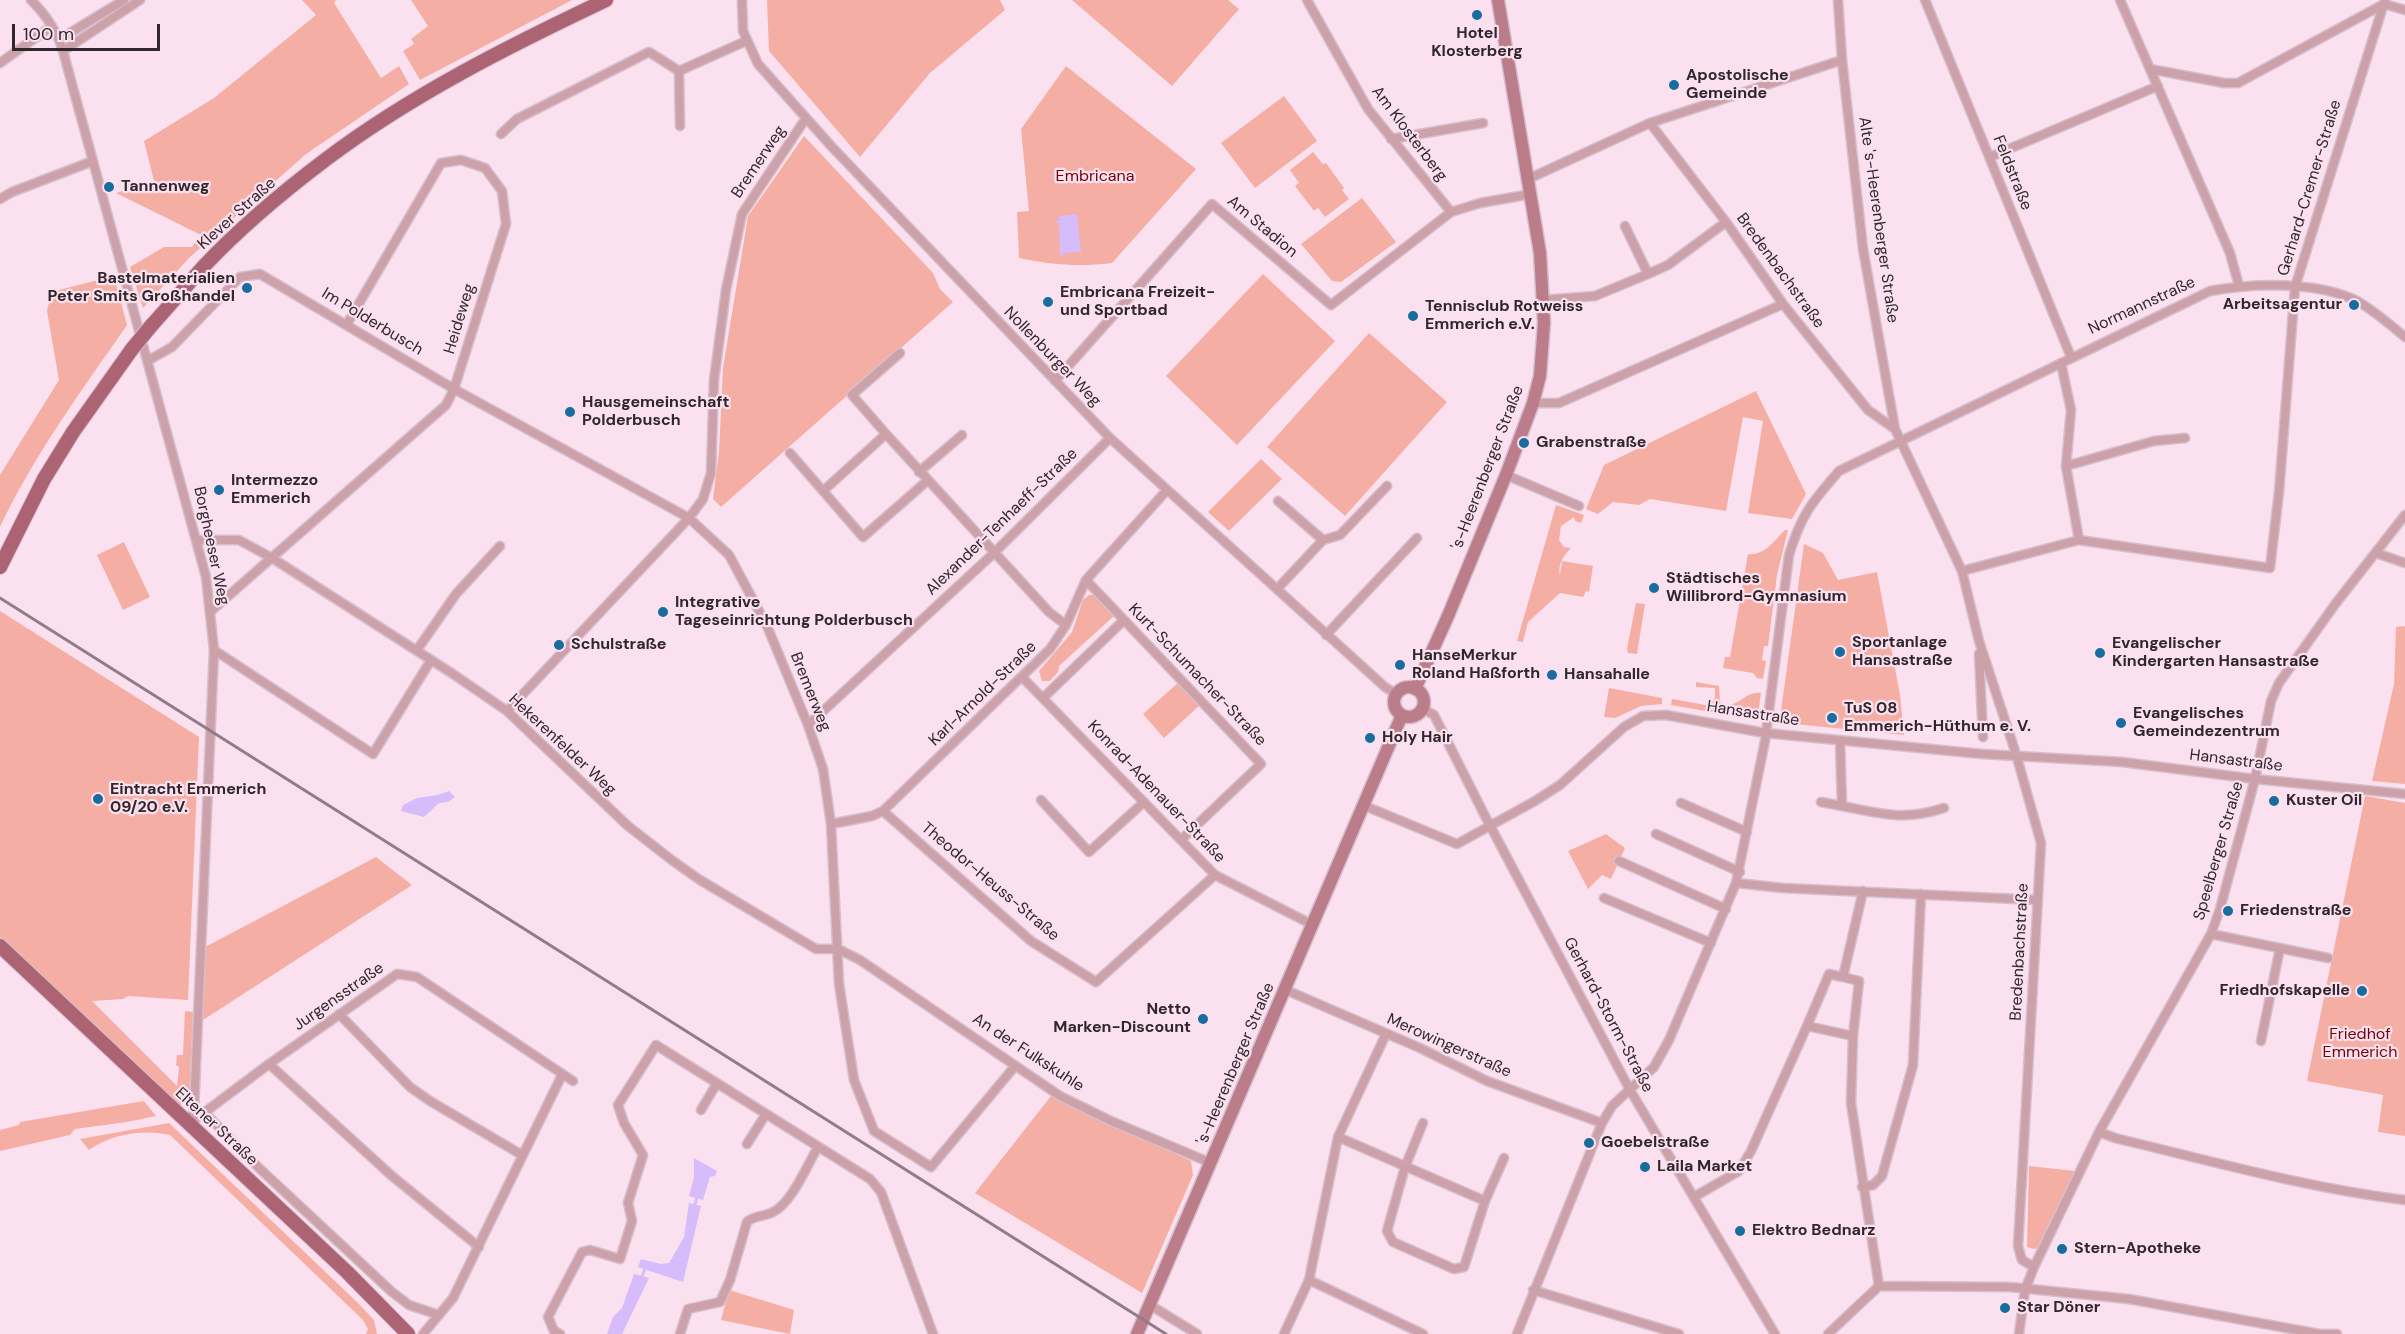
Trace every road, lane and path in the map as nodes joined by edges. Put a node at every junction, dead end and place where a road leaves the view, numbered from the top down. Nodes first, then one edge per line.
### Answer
1 (31, 0) edge
2 (124, 0) edge
3 (140, 0) edge
4 (606, 0) edge
5 (742, 0) edge
6 (1307, 0) edge
7 (1498, 0) edge
8 (1925, 0) edge
9 (2120, 0) edge
10 (1841, 1) edge
11 (2385, 2) edge
12 (2405, 10) edge
13 (52, 26) junction
14 (60, 39) junction
15 (746, 41) junction
16 (63, 51) junction
17 (1842, 60) junction
18 (0, 63) edge
19 (2150, 69) junction
20 (679, 70) junction
21 (2158, 86) junction
22 (806, 118) junction
23 (1483, 123) dead end
24 (1650, 123) junction
25 (680, 126) dead end
26 (501, 134) dead end
27 (1391, 139) junction
28 (1990, 157) junction
29 (93, 161) junction
30 (1528, 179) junction
31 (1530, 194) junction
32 (0, 200) edge
33 (1451, 212) junction
34 (1726, 222) junction
35 (1625, 226) dead end
36 (1648, 274) junction
37 (2239, 286) junction
38 (2295, 287) junction
39 (1544, 300) junction
40 (1784, 304) junction
41 (347, 324) junction
42 (2405, 337) edge
43 (900, 353) dead end
44 (2071, 357) junction
45 (149, 360) junction
46 (2061, 363) junction
47 (1055, 381) junction
48 (454, 389) junction
49 (1533, 402) junction
50 (1895, 429) junction
51 (886, 434) junction
52 (962, 435) dead end
53 (1110, 438) junction
54 (2186, 438) dead end
55 (1900, 443) junction
56 (790, 453) dead end
57 (2066, 466) junction
58 (919, 472) junction
59 (1506, 476) junction
60 (927, 481) junction
61 (1387, 486) dead end
62 (1167, 490) junction
63 (823, 491) junction
64 (1278, 501) dead end
65 (1579, 506) dead end
66 (2405, 515) edge
67 (689, 518) junction
68 (1417, 538) dead end
69 (198, 540) junction
70 (1323, 540) junction
71 (2079, 540) junction
72 (500, 546) dead end
73 (994, 553) junction
74 (2376, 554) junction
75 (272, 558) junction
76 (2405, 563) edge
77 (0, 567) edge
78 (1962, 571) junction
79 (1086, 580) junction
80 (1277, 589) junction
81 (211, 611) junction
82 (1124, 620) junction
83 (1066, 625) junction
84 (1326, 635) junction
85 (1978, 641) junction
86 (214, 650) junction
87 (417, 650) junction
88 (431, 660) junction
89 (1022, 677) junction
90 (1415, 689) junction
91 (1396, 694) junction
92 (1044, 698) junction
93 (1422, 708) junction
94 (507, 711) junction
95 (1402, 715) junction
96 (808, 725) junction
97 (1766, 734) junction
98 (1983, 737) dead end
99 (1840, 741) junction
100 (2016, 754) junction
101 (2255, 779) junction
102 (2405, 794) edge
103 (1041, 800) dead end
104 (1144, 802) junction
105 (1821, 802) dead end
106 (1681, 803) dead end
107 (1365, 806) junction
108 (1842, 806) junction
109 (1944, 808) dead end
110 (883, 811) junction
111 (831, 824) junction
112 (1490, 826) junction
113 (1747, 832) junction
114 (1656, 834) dead end
115 (1182, 839) junction
116 (1619, 861) dead end
117 (1740, 872) junction
118 (1215, 875) junction
119 (1736, 883) junction
120 (1863, 891) junction
121 (1921, 894) junction
122 (1604, 898) dead end
123 (2038, 900) junction
124 (1726, 909) junction
125 (1314, 925) junction
126 (2211, 934) junction
127 (1711, 943) junction
128 (0, 946) edge
129 (2280, 948) junction
130 (838, 949) junction
131 (2328, 958) dead end
132 (1843, 977) junction
133 (1286, 990) junction
134 (339, 1014) junction
135 (1807, 1026) junction
136 (1386, 1034) junction
137 (1853, 1036) junction
138 (2261, 1041) dead end
139 (269, 1064) junction
140 (1015, 1066) junction
141 (562, 1075) junction
142 (573, 1081) dead end
143 (717, 1083) junction
144 (1630, 1090) junction
145 (701, 1110) dead end
146 (204, 1112) junction
147 (766, 1114) junction
148 (1602, 1123) junction
149 (189, 1124) junction
150 (1423, 1124) dead end
151 (2099, 1132) junction
152 (1338, 1137) junction
153 (747, 1144) dead end
154 (818, 1147) junction
155 (522, 1155) junction
156 (1504, 1158) dead end
157 (1211, 1163) junction
158 (1405, 1167) junction
159 (1862, 1187) junction
160 (1694, 1197) junction
161 (2405, 1200) edge
162 (1485, 1201) junction
163 (479, 1247) junction
164 (2034, 1268) junction
165 (1309, 1280) junction
166 (1879, 1286) junction
167 (1533, 1290) junction
168 (2025, 1290) junction
169 (1150, 1305) junction
170 (439, 1315) junction
171 (408, 1334) edge
172 (423, 1334) edge
173 (560, 1334) edge
174 (680, 1334) edge
175 (933, 1334) edge
176 (1137, 1334) edge
177 (1197, 1334) edge
178 (1284, 1334) edge
179 (1423, 1334) edge
180 (1517, 1334) edge
181 (1679, 1334) edge
182 (1775, 1334) edge
183 (1828, 1334) edge
184 (2019, 1334) edge
185 (2320, 1334) edge
186 (2337, 1334) edge

1 - 13 street, Borgheeser Weg
2 - 14 street
3 - 16 street
4 - 77 main road, Klever Straße, bridge
5 - 15 street, Nollenburger Weg
6 - 27 street, Am Klosterberg
7 - 30 street, 's-Heerenberger Straße
8 - 28 street, Feldstraße
9 - 19 street
10 - 17 street, Alte 's-Heerenberger Straße
11 - 12 street
11 - 19 street
11 - 38 street, Gerhard-Cremer-Straße
13 - 14 street, Borgheeser Weg
13 - 18 street
14 - 16 street, Borgheeser Weg
15 - 20 street
15 - 22 street, Nollenburger Weg
16 - 29 street, Borgheeser Weg
17 - 24 street
17 - 50 street, Alte 's-Heerenberger Straße
19 - 21 street
20 - 25 street
20 - 26 street
21 - 28 street
21 - 37 street
22 - 47 street, Nollenburger Weg
22 - 67 street, Bremerweg
23 - 27 street
24 - 30 street
24 - 34 street, Bredenbachstraße
27 - 33 street, Am Klosterberg
28 - 44 street, Feldstraße
29 - 32 street
29 - 45 street, Borgheeser Weg
30 - 31 street, 's-Heerenberger Straße
31 - 33 street
31 - 39 street, 's-Heerenberger Straße
33 - 47 street, Am Stadion
34 - 36 street
34 - 40 street, Bredenbachstraße
35 - 36 street
36 - 39 street
37 - 38 street, Normannstraße
37 - 44 street, Normannstraße
38 - 42 street, Normannstraße
38 - 71 street, Gerhard-Cremer-Straße
39 - 49 street, 's-Heerenberger Straße
40 - 49 street
40 - 50 street, Bredenbachstraße
41 - 45 street, Im Polderbusch
41 - 48 street, Im Polderbusch
41 - 48 street, Heideweg
43 - 51 street
44 - 46 street, Normannstraße
45 - 69 street, Borgheeser Weg
46 - 55 street, Normannstraße
46 - 57 street
47 - 53 street, Nollenburger Weg
48 - 67 street, Im Polderbusch
48 - 75 street, Heideweg
49 - 59 street, 's-Heerenberger Straße
50 - 55 street, Alte 's-Heerenberger Straße
51 - 58 street
51 - 63 street
52 - 58 street
53 - 62 street, Nollenburger Weg
53 - 73 street, Alexander-Tenhaeff-Straße
54 - 57 street
55 - 78 street, Bredenbachstraße
55 - 97 street
56 - 63 street
57 - 71 street
58 - 60 street
59 - 65 street
59 - 90 street, 's-Heerenberger Straße
60 - 63 street
60 - 73 street
61 - 70 street
62 - 79 street, Karl-Arnold-Straße
62 - 80 street, Nollenburger Weg
64 - 70 street
66 - 74 street, Speelberger Straße
67 - 94 street
67 - 96 street, Bremerweg
68 - 84 street
69 - 75 street, Hekerenfelder Weg
69 - 81 street, Borgheeser Weg
70 - 80 street
71 - 78 street
72 - 87 street
73 - 83 street
73 - 96 street, Alexander-Tenhaeff-Straße
74 - 76 street
74 - 101 street, Speelberger Straße
75 - 81 street, Heideweg
75 - 87 street, Hekerenfelder Weg
78 - 85 street, Bredenbachstraße
79 - 82 street, Kurt-Schumacher-Straße
79 - 83 street, Karl-Arnold-Straße
80 - 84 street, Nollenburger Weg
81 - 86 street, Borgheeser Weg
82 - 92 street
82 - 115 street, Kurt-Schumacher-Straße
83 - 89 street, Karl-Arnold-Straße
84 - 91 street, Nollenburger Weg
85 - 98 street, Bredenbachstraße
85 - 100 street, Bredenbachstraße
86 - 88 street
86 - 149 street, Borgheeser Weg
87 - 88 street, Hekerenfelder Weg
88 - 94 street, Hekerenfelder Weg
89 - 92 street, Konrad-Adenauer-Straße
89 - 110 street, Karl-Arnold-Straße
90 - 91 street
90 - 93 street
91 - 95 street
92 - 104 street, Konrad-Adenauer-Straße
93 - 95 street
93 - 112 street, Gerhard-Storm-Straße
94 - 130 street, Hekerenfelder Weg
95 - 107 street, 's-Heerenberger Straße
96 - 111 street, Bremerweg
97 - 99 street, Hansastraße
97 - 112 street, Hansastraße
97 - 113 street
99 - 100 street, Hansastraße
99 - 108 street
100 - 101 street, Hansastraße
100 - 123 street, Bredenbachstraße
101 - 102 street, Hansastraße
101 - 126 street, Speelberger Straße
103 - 104 street
104 - 115 street, Konrad-Adenauer-Straße
105 - 108 street
106 - 113 street
107 - 112 street
107 - 125 street, 's-Heerenberger Straße
108 - 109 street
110 - 111 street, Karl-Arnold-Straße
110 - 118 street, Theodor-Heuss-Straße
111 - 130 street, Bremerweg
112 - 144 street, Gerhard-Storm-Straße
113 - 117 street
114 - 117 street
115 - 118 street, Konrad-Adenauer-Straße
116 - 124 street
117 - 119 street
118 - 125 street, Konrad-Adenauer-Straße
119 - 120 street
119 - 124 street
120 - 121 street
120 - 132 street
121 - 123 street
121 - 159 street
122 - 127 street
123 - 164 street, Bredenbachstraße
124 - 127 street
125 - 133 street, 's-Heerenberger Straße
126 - 129 street
126 - 151 street, Speelberger Straße
127 - 144 street
128 - 149 main road, Eltener Straße
129 - 131 street
129 - 138 street
130 - 140 street, An der Fulkskuhle
130 - 140 street, Bremerweg
132 - 135 street
132 - 137 street
133 - 136 street, Merowingerstraße
133 - 157 street, 's-Heerenberger Straße
134 - 139 street, Jurgensstraße
134 - 141 street, Jurgensstraße
134 - 155 street
135 - 137 street
135 - 160 street
136 - 148 street, Merowingerstraße
136 - 152 street
137 - 159 street
139 - 146 street, Jurgensstraße
139 - 163 street
140 - 157 street, An der Fulkskuhle
141 - 142 street, Jurgensstraße
141 - 155 street
143 - 145 street
143 - 147 street
143 - 173 street
144 - 148 street
144 - 160 street, Gerhard-Storm-Straße
146 - 149 street, Jurgensstraße
146 - 170 street, Eltener Straße
147 - 153 street
147 - 154 street
148 - 167 street
149 - 171 main road, Eltener Straße
150 - 158 street
151 - 161 street
151 - 164 street, Speelberger Straße
152 - 158 street
152 - 165 street
154 - 174 street
154 - 175 street
155 - 163 street
156 - 162 street
157 - 169 street, 's-Heerenberger Straße
158 - 162 street
158 - 162 street
159 - 166 street
160 - 182 street, Gerhard-Storm-Straße
163 - 170 street
164 - 168 street, Speelberger Straße
165 - 178 street
165 - 179 street
166 - 168 street
166 - 183 street
167 - 180 street
167 - 181 street
168 - 184 street, Speelberger Straße
168 - 185 street
169 - 176 street, 's-Heerenberger Straße
169 - 177 street
170 - 172 street
185 - 186 street

